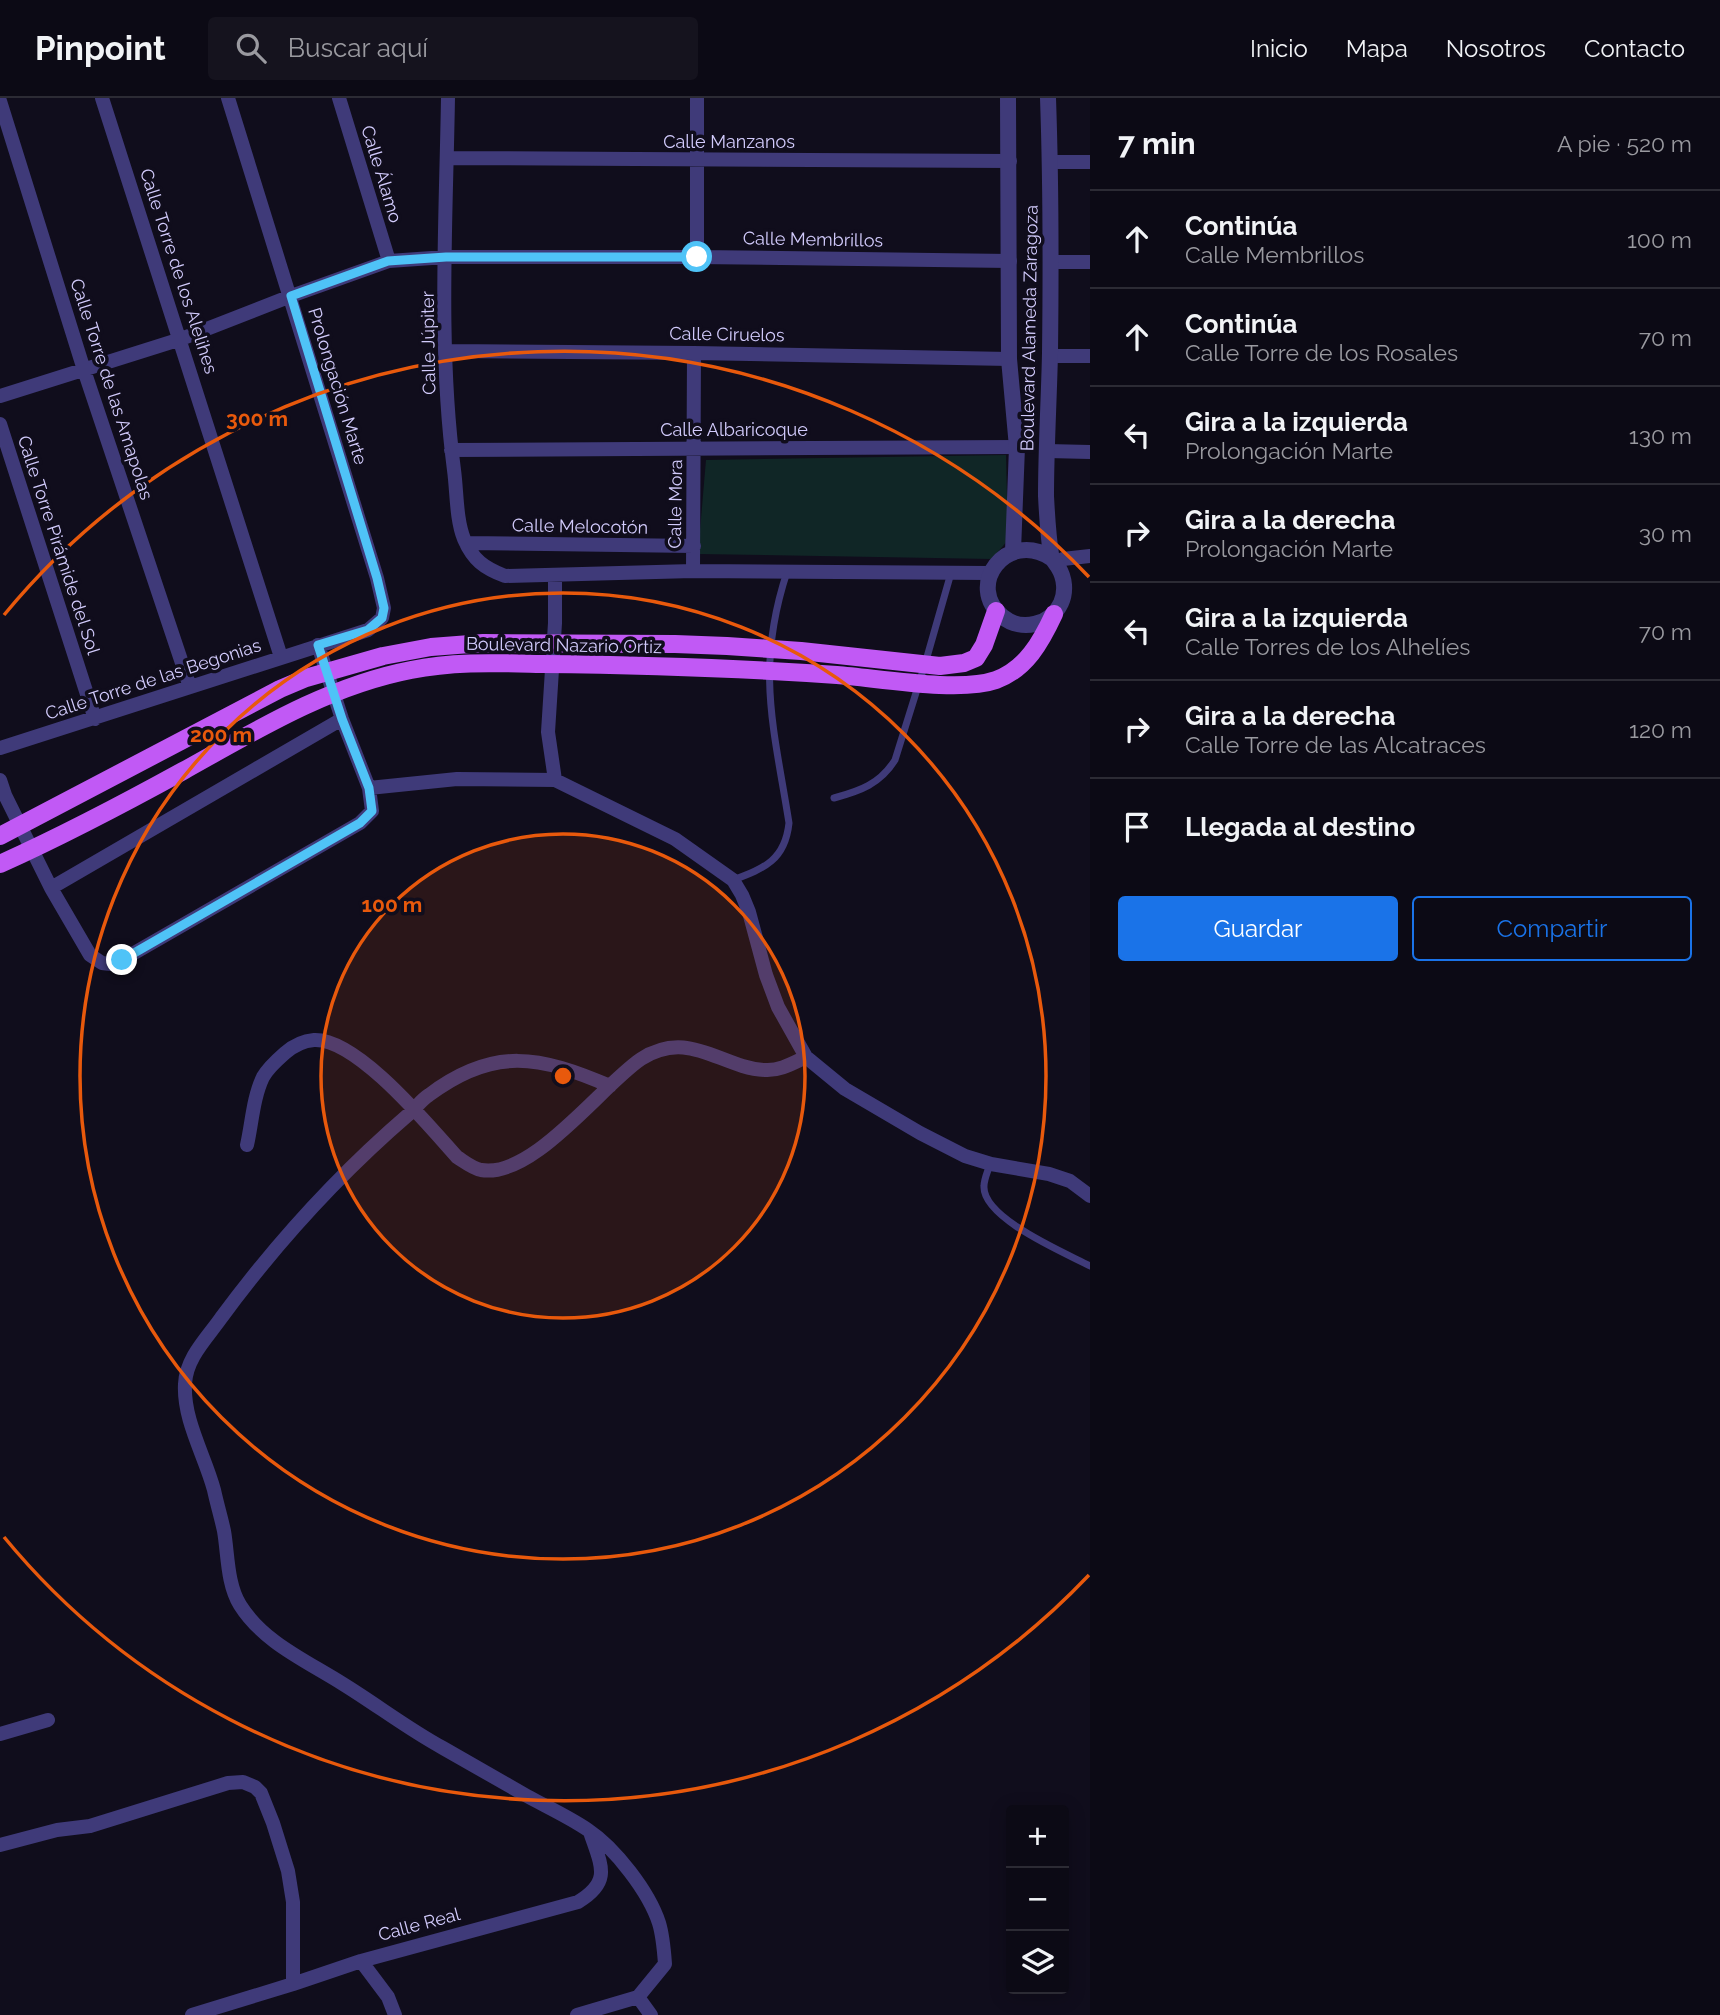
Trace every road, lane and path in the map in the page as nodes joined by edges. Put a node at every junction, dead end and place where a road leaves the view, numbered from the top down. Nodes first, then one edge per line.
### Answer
1 (102, 98) edge
2 (228, 98) edge
3 (340, 98) edge
4 (448, 98) edge
5 (697, 98) edge
6 (1008, 98) edge
7 (1048, 98) edge
8 (0, 101) edge
9 (447, 158) junction
10 (698, 160) junction
11 (1010, 161) junction
12 (1050, 162) junction
13 (1090, 162) edge
14 (446, 257) junction
15 (697, 257) junction
16 (388, 261) junction
17 (1010, 261) junction
18 (1051, 262) junction
19 (1090, 262) edge
20 (291, 296) junction
21 (181, 339) junction
22 (445, 351) junction
23 (694, 353) junction
24 (1049, 356) junction
25 (1090, 356) edge
26 (1009, 359) junction
27 (85, 370) junction
28 (0, 396) edge
29 (0, 424) edge
30 (1017, 447) junction
31 (694, 449) junction
32 (451, 450) junction
33 (1046, 451) junction
34 (1090, 452) edge
35 (466, 543) junction
36 (694, 546) junction
37 (1013, 551) junction
38 (1090, 556) edge
39 (1054, 562) junction
40 (693, 571) junction
41 (787, 572) junction
42 (951, 573) junction
43 (990, 573) junction
44 (555, 576) junction
45 (996, 611) junction
46 (1054, 614) junction
47 (554, 642) junction
48 (318, 645) junction
49 (769, 649) junction
50 (281, 657) junction
51 (552, 664) junction
52 (925, 664) junction
53 (327, 672) junction
54 (768, 672) junction
55 (920, 682) junction
56 (190, 687) junction
57 (334, 693) junction
58 (95, 719) junction
59 (342, 719) junction
60 (0, 748) edge
61 (0, 780) edge
62 (555, 780) junction
63 (369, 788) junction
64 (834, 798) dead end
65 (20, 827) junction
66 (0, 836) edge
67 (32, 849) junction
68 (0, 864) edge
69 (733, 880) junction
70 (51, 888) junction
71 (806, 1057) junction
72 (610, 1086) junction
73 (414, 1110) junction
74 (247, 1145) dead end
75 (991, 1164) junction
76 (1090, 1196) edge
77 (1090, 1266) edge
78 (48, 1720) dead end
79 (0, 1734) edge
80 (590, 1831) junction
81 (0, 1845) edge
82 (361, 1961) junction
83 (293, 1984) junction
84 (638, 1997) junction
85 (192, 2015) edge
86 (395, 2015) edge
87 (577, 2015) edge
88 (652, 2015) edge

1 - 21 street, Calle Torre de los Alelihes
2 - 20 street, Prolongación Marte
3 - 16 street, Calle Álamo
4 - 9 street, Calle Júpiter
5 - 10 street
6 - 11 street, Boulevard Alameda Zaragoza
7 - 12 street, Boulevard Alameda Zaragoza
8 - 27 street, Calle Torre de las Amapolas
9 - 10 street, Calle Manzanos
9 - 14 street, Calle Júpiter
10 - 11 street, Calle Manzanos
10 - 15 street
11 - 17 street, Boulevard Alameda Zaragoza
12 - 13 street
12 - 18 street, Boulevard Alameda Zaragoza
14 - 15 street, Calle Membrillos
14 - 16 street, Calle Membrillos
14 - 22 street, Calle Júpiter
15 - 17 street, Calle Membrillos
16 - 20 street, Calle Membrillos
17 - 26 street, Boulevard Alameda Zaragoza
18 - 19 street
18 - 24 street, Boulevard Alameda Zaragoza
20 - 21 street, Calle Membrillos
20 - 48 street, Prolongación Marte
21 - 27 street, Calle Membrillos
21 - 50 street, Calle Torre de los Alelihes
22 - 23 street, Calle Ciruelos
22 - 32 street, Calle Júpiter
23 - 26 street, Calle Ciruelos
23 - 31 street, Calle Mora
24 - 25 street
24 - 33 street, Boulevard Alameda Zaragoza
26 - 30 street, Boulevard Alameda Zaragoza
27 - 28 street, Calle Membrillos
27 - 56 street, Calle Torre de las Amapolas
29 - 58 street, Calle Torre Pirámide del Sol
30 - 31 street, Calle Albaricoque
30 - 37 street, Boulevard Alameda Zaragoza
31 - 32 street, Calle Albaricoque
31 - 36 street, Calle Mora
32 - 35 street, Calle Júpiter
33 - 34 street
33 - 39 street, Boulevard Alameda Zaragoza
35 - 36 street, Calle Melocotón
35 - 44 street
36 - 40 street, Calle Mora
37 - 39 street
37 - 43 street
38 - 39 street
39 - 46 street, Boulevard Alameda Zaragoza
40 - 41 street
40 - 44 street
41 - 42 street
41 - 49 lane
42 - 43 street
42 - 52 lane
43 - 45 street
44 - 47 street
45 - 46 street
45 - 52 main road, Boulevard Nazario Ortiz
46 - 55 main road, Boulevard Nazario Ortiz
47 - 49 main road, Boulevard Nazario Ortiz
47 - 51 street
47 - 53 main road, Boulevard Nazario Ortiz
48 - 50 street, Calle Torre de las Begonias
48 - 53 street
49 - 52 main road, Boulevard Nazario Ortiz
49 - 54 lane
50 - 56 street, Calle Torre de las Begonias
51 - 54 main road, Boulevard Nazario Ortiz
51 - 57 main road, Boulevard Nazario Ortiz
51 - 62 street
52 - 55 lane
53 - 57 street
53 - 65 main road, Boulevard Nazario Ortiz
54 - 55 main road, Boulevard Nazario Ortiz
54 - 69 lane
55 - 64 lane
56 - 58 street, Calle Torre de las Begonias
57 - 59 street
57 - 67 main road, Boulevard Nazario Ortiz
58 - 60 street, Calle Torre de las Begonias
59 - 63 street
59 - 70 street
61 - 65 street
62 - 63 street
62 - 69 street
63 - 70 street
65 - 66 main road, Boulevard Nazario Ortiz
65 - 67 street
67 - 68 main road, Boulevard Nazario Ortiz
67 - 70 street
69 - 71 street
71 - 72 street
71 - 75 street
72 - 73 street
72 - 73 street
73 - 74 street
73 - 80 street
75 - 76 street
75 - 77 lane
78 - 79 street
80 - 82 street, Calle Real
80 - 84 street
81 - 83 street
82 - 83 street, Calle Real
82 - 86 street
83 - 85 street, Calle Real
84 - 87 street
84 - 88 street

